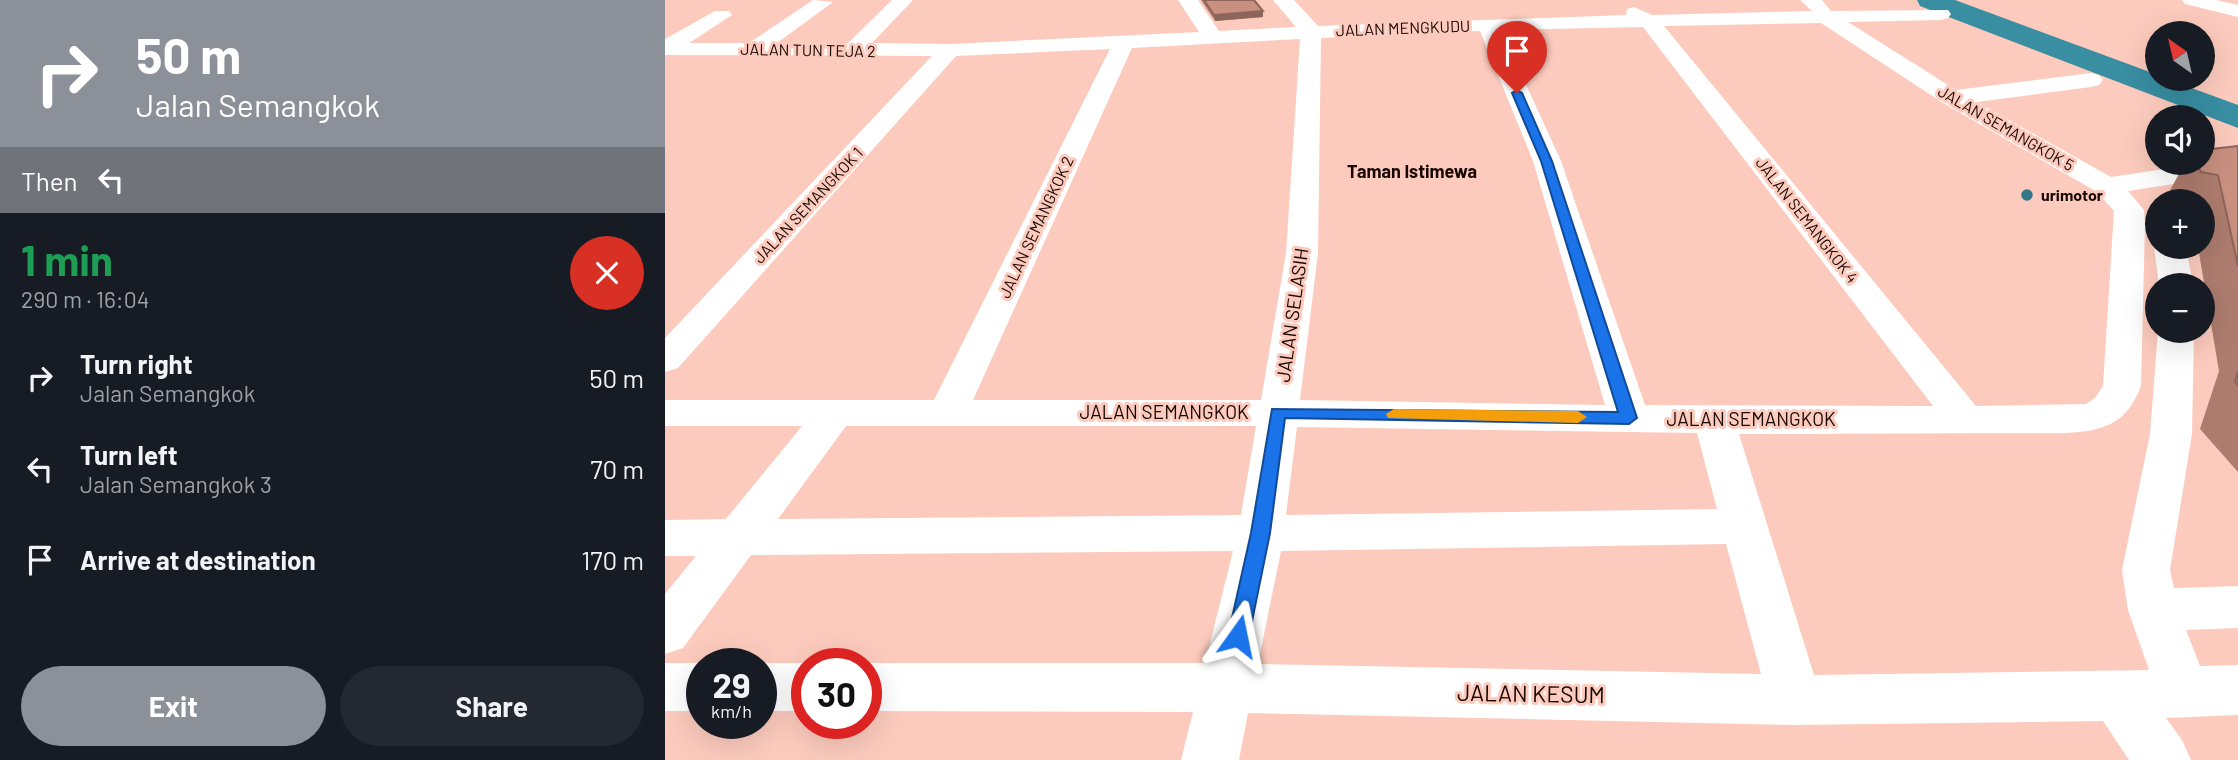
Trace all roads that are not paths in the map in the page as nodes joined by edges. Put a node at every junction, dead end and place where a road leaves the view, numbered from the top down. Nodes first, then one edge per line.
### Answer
1 (903, 0) edge
2 (1188, 0) edge
3 (1624, 0) edge
4 (2192, 0) edge
5 (823, 2) edge
6 (1455, 4) dead end
7 (1817, 8) edge
8 (1271, 9) edge
9 (2238, 12) edge
10 (1941, 14) dead end
11 (722, 15) dead end
12 (1649, 21) junction
13 (1476, 25) junction
14 (1311, 31) junction
15 (1208, 32) junction
16 (1123, 43) junction
17 (665, 49) edge
18 (754, 49) junction
19 (854, 49) junction
20 (950, 50) junction
21 (2091, 80) dead end
22 (1952, 98) junction
23 (2238, 166) edge
24 (2238, 181) edge
25 (2108, 186) junction
26 (2174, 189) edge
27 (2175, 343) edge
28 (665, 360) edge
29 (948, 411) junction
30 (665, 412) edge
31 (835, 413) junction
32 (1277, 413) junction
33 (1629, 418) junction
34 (1714, 420) junction
35 (1965, 420) junction
36 (2040, 420) joint
37 (1747, 526) junction
38 (1261, 533) junction
39 (737, 537) junction
40 (665, 538) edge
41 (2238, 607) edge
42 (2153, 610) junction
43 (665, 632) edge
44 (665, 687) edge
45 (686, 687) edge
46 (882, 687) edge
47 (1227, 688) junction
48 (2238, 690) edge
49 (2183, 691) junction
50 (2117, 695) junction
51 (1795, 700) junction
52 (1210, 760) edge
53 (2162, 760) edge

1 - 19 street
2 - 15 street
3 - 12 street, JALAN SEMANGKOK 4
4 - 9 street
5 - 18 street
6 - 13 street
7 - 10 street, JALAN MENGKUDU
7 - 12 street, JALAN MENGKUDU
7 - 22 street, JALAN SEMANGKOK 5
8 - 14 street
8 - 15 street
11 - 17 street
12 - 13 street, JALAN MENGKUDU
12 - 35 street, JALAN SEMANGKOK 4
13 - 14 street, JALAN MENGKUDU
13 - 33 street
14 - 15 street, JALAN MENGKUDU
14 - 32 street, JALAN SELASIH
15 - 16 street, JALAN MENGKUDU
16 - 20 street, JALAN MENGKUDU
16 - 29 street, JALAN SEMANGKOK 2
17 - 18 street, JALAN TUN TEJA 2
18 - 19 street, JALAN TUN TEJA 2
19 - 20 street, JALAN TUN TEJA 2
20 - 28 street, JALAN SEMANGKOK 1
21 - 22 street
22 - 25 street, JALAN SEMANGKOK 5
23 - 25 street
24 - 26 street
25 - 36 street, JALAN SEMANGKOK 5
27 - 42 street
29 - 31 street, JALAN SEMANGKOK
29 - 32 street, JALAN SEMANGKOK
30 - 31 street, JALAN SEMANGKOK
31 - 39 street
32 - 33 street, JALAN SEMANGKOK
32 - 38 street, JALAN SELASIH
33 - 34 street, JALAN SEMANGKOK
34 - 35 street, JALAN SEMANGKOK
34 - 37 street
35 - 36 street, JALAN SEMANGKOK
37 - 38 street
37 - 51 street
38 - 39 street
38 - 47 street, JALAN SELASIH
39 - 40 street
39 - 43 street
41 - 42 street
42 - 49 street
44 - 45 street
46 - 47 street, JALAN KESUM
47 - 51 street, JALAN KESUM
47 - 52 street, JALAN SELASIH
48 - 49 street, JALAN KESUM
49 - 50 street, JALAN KESUM
50 - 51 street, JALAN KESUM
50 - 53 street

